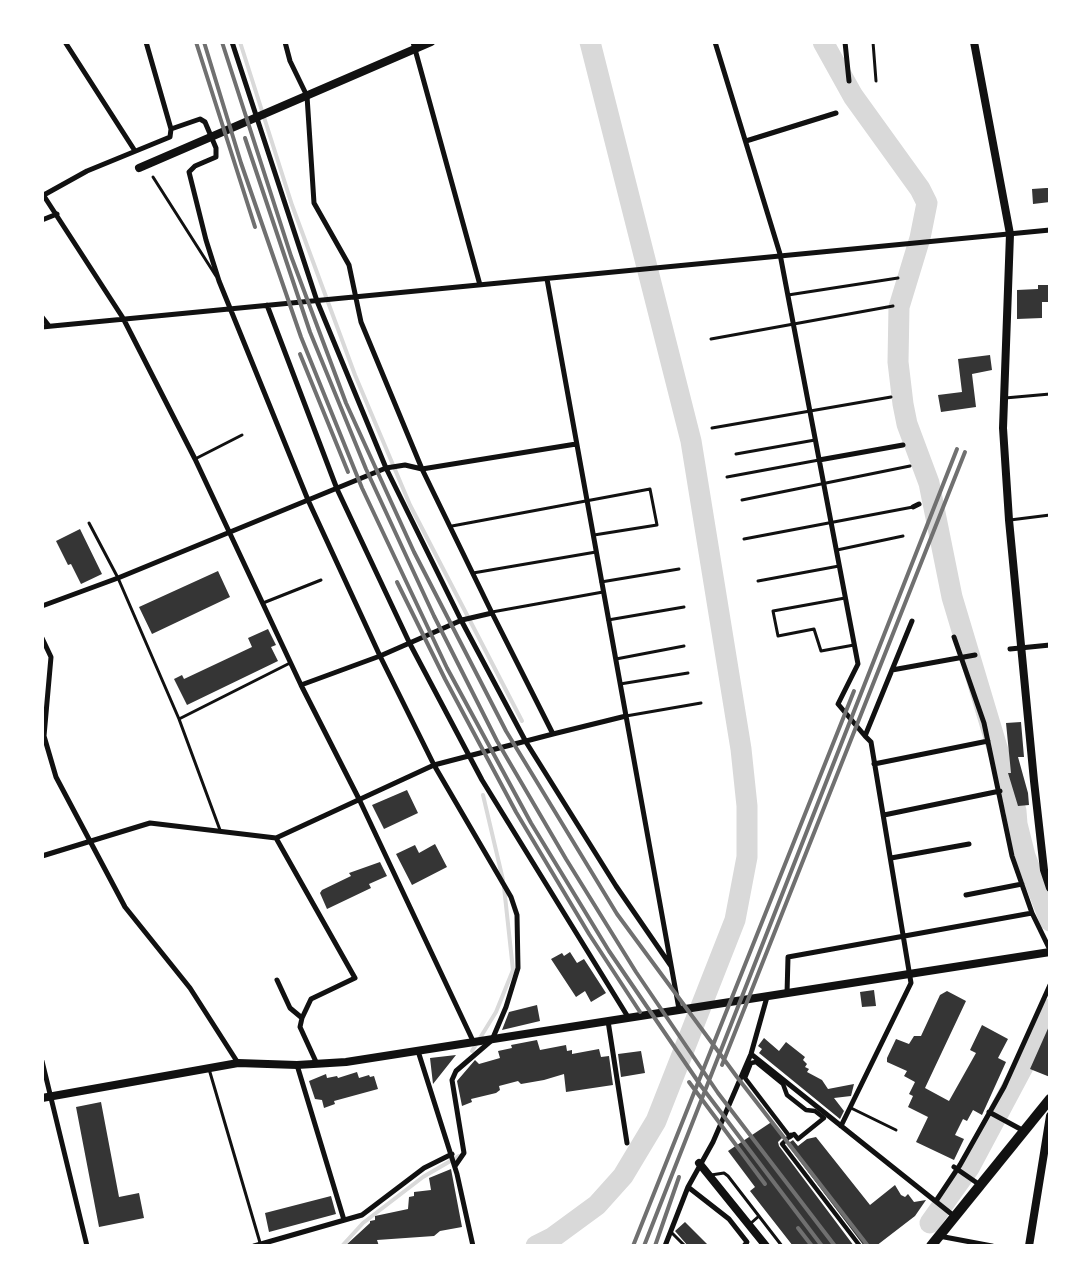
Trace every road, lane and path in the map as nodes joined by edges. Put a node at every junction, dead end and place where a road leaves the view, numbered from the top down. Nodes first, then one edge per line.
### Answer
1 (65, 42) edge
2 (146, 42) edge
3 (232, 42) edge
4 (285, 42) edge
5 (431, 42) edge
6 (715, 42) edge
7 (845, 42) edge
8 (873, 42) edge
9 (974, 42) edge
10 (414, 46) edge
11 (849, 81) dead end
12 (876, 81) dead end
13 (308, 96) junction
14 (836, 113) dead end
15 (261, 116) junction
16 (171, 129) junction
17 (211, 138) junction
18 (746, 141) junction
19 (135, 151) junction
20 (140, 168) dead end
21 (153, 177) dead end
22 (43, 195) edge
23 (57, 214) junction
24 (42, 220) edge
25 (1050, 230) edge
26 (1010, 234) junction
27 (780, 254) junction
28 (898, 278) dead end
29 (547, 279) junction
30 (219, 281) junction
31 (480, 285) junction
32 (787, 295) junction
33 (356, 296) junction
34 (319, 300) junction
35 (268, 306) junction
36 (892, 306) dead end
37 (231, 309) junction
38 (42, 316) edge
39 (123, 318) junction
40 (793, 325) junction
41 (49, 326) junction
42 (42, 327) edge
43 (711, 338) dead end
44 (1050, 394) edge
45 (891, 397) dead end
46 (1004, 398) junction
47 (809, 411) junction
48 (712, 428) dead end
49 (242, 435) dead end
50 (815, 440) junction
51 (576, 444) junction
52 (902, 445) dead end
53 (736, 454) dead end
54 (195, 459) junction
55 (819, 460) junction
56 (910, 466) dead end
57 (388, 468) junction
58 (422, 469) junction
59 (727, 477) dead end
60 (824, 484) junction
61 (337, 488) junction
62 (308, 500) junction
63 (587, 500) junction
64 (742, 500) dead end
65 (916, 506) dead end
66 (1050, 515) edge
67 (1009, 520) junction
68 (89, 522) dead end
69 (831, 522) junction
70 (452, 526) junction
71 (230, 530) junction
72 (593, 536) junction
73 (903, 536) dead end
74 (744, 539) dead end
75 (836, 550) junction
76 (596, 552) junction
77 (839, 566) junction
78 (679, 569) dead end
79 (473, 573) junction
80 (118, 578) junction
81 (321, 580) dead end
82 (758, 581) dead end
83 (601, 582) junction
84 (603, 592) junction
85 (845, 598) junction
86 (263, 603) junction
87 (42, 606) edge
88 (684, 607) dead end
89 (492, 613) junction
90 (462, 620) junction
91 (608, 620) junction
92 (912, 621) dead end
93 (954, 637) dead end
94 (42, 638) edge
95 (410, 644) junction
96 (854, 645) junction
97 (1050, 645) edge
98 (684, 646) dead end
99 (1022, 647) junction
100 (1010, 649) dead end
101 (380, 656) junction
102 (975, 656) dead end
103 (963, 658) junction
104 (615, 659) junction
105 (290, 662) junction
106 (892, 670) junction
107 (688, 673) dead end
108 (620, 684) junction
109 (301, 686) junction
110 (701, 703) dead end
111 (626, 716) junction
112 (179, 719) junction
113 (553, 734) junction
114 (865, 736) junction
115 (988, 741) junction
116 (526, 742) junction
117 (469, 755) junction
118 (874, 764) junction
119 (434, 765) junction
120 (1000, 791) junction
121 (359, 799) junction
122 (884, 815) junction
123 (220, 830) junction
124 (276, 838) junction
125 (88, 840) junction
126 (969, 844) dead end
127 (42, 856) edge
128 (891, 858) junction
129 (1022, 884) junction
130 (1050, 888) edge
131 (966, 895) dead end
132 (1032, 913) junction
133 (904, 936) junction
134 (1050, 951) edge
135 (671, 966) junction
136 (911, 973) junction
137 (278, 980) dead end
138 (1050, 985) edge
139 (787, 994) junction
140 (767, 997) junction
141 (679, 1010) junction
142 (628, 1017) junction
143 (302, 1018) junction
144 (608, 1021) junction
145 (492, 1040) junction
146 (477, 1042) junction
147 (418, 1051) junction
148 (751, 1054) junction
149 (42, 1061) edge
150 (238, 1063) junction
151 (318, 1064) junction
152 (296, 1065) junction
153 (208, 1066) junction
154 (746, 1078) joint
155 (51, 1096) junction
156 (42, 1098) edge
157 (1050, 1099) edge
158 (851, 1108) junction
159 (991, 1112) junction
160 (1050, 1116) edge
161 (841, 1126) junction
162 (896, 1130) dead end
163 (1024, 1131) junction
164 (792, 1134) dead end
165 (628, 1143) dead end
166 (452, 1154) junction
167 (699, 1163) junction
168 (455, 1165) junction
169 (958, 1170) junction
170 (709, 1176) junction
171 (980, 1185) junction
172 (688, 1187) junction
173 (937, 1202) junction
174 (759, 1216) junction
175 (954, 1216) junction
176 (344, 1220) junction
177 (749, 1224) junction
178 (671, 1232) junction
179 (939, 1236) junction
180 (260, 1245) edge
181 (87, 1246) edge
182 (254, 1246) edge
183 (473, 1246) edge
184 (666, 1246) edge
185 (685, 1246) edge
186 (744, 1246) edge
187 (766, 1246) edge
188 (782, 1246) edge
189 (860, 1246) edge
190 (931, 1246) edge
191 (992, 1246) edge
192 (1030, 1246) edge

1 - 19 street
2 - 16 street
3 - 15 street
4 - 13 street
5 - 10 street
6 - 18 street
7 - 11 street
8 - 12 lane
9 - 26 street
10 - 13 street
10 - 31 street
13 - 15 street
13 - 33 street
14 - 18 street
15 - 17 street
15 - 34 street
16 - 17 street
16 - 19 street
17 - 20 street
17 - 30 street
18 - 27 street
19 - 22 street
21 - 30 lane
22 - 23 street
23 - 24 street
23 - 39 street
25 - 26 street
26 - 27 street
26 - 46 street
27 - 29 street
27 - 32 street
28 - 32 lane
29 - 31 street
29 - 51 street
30 - 37 street
31 - 33 street
32 - 40 street
33 - 34 street
33 - 58 street
34 - 35 street
34 - 57 street
35 - 37 street
35 - 61 street
36 - 40 lane
37 - 39 street
37 - 62 street
38 - 41 street
39 - 41 street
39 - 54 street
40 - 43 lane
40 - 47 street
41 - 42 street
44 - 46 lane
45 - 47 lane
46 - 67 street
47 - 48 lane
47 - 50 street
49 - 54 lane
50 - 53 lane
50 - 55 street
51 - 58 street
51 - 63 street
52 - 55 street
54 - 71 street
55 - 59 lane
55 - 60 street
56 - 60 lane
57 - 58 street
57 - 61 street
57 - 90 street
58 - 70 street
60 - 64 lane
60 - 69 street
61 - 62 street
61 - 95 street
62 - 71 street
62 - 101 street
63 - 70 lane
63 - 72 street
63 - 72 lane
65 - 69 lane
66 - 67 lane
67 - 99 street
68 - 80 lane
69 - 74 lane
69 - 75 street
70 - 79 street
71 - 80 street
71 - 86 street
72 - 76 street
73 - 75 lane
75 - 77 street
76 - 79 lane
76 - 83 street
77 - 82 lane
77 - 85 street
78 - 83 lane
79 - 89 street
80 - 87 street
80 - 112 lane
81 - 86 lane
83 - 84 street
84 - 89 lane
84 - 91 street
85 - 96 street
85 - 96 lane
86 - 105 street
88 - 91 lane
89 - 90 street
89 - 113 street
90 - 95 street
90 - 116 street
91 - 104 street
92 - 106 street
93 - 103 street
94 - 125 street
95 - 101 street
95 - 117 street
96 - 114 street
97 - 99 street
98 - 104 lane
99 - 100 street
99 - 130 street
101 - 109 street
101 - 119 street
102 - 103 street
103 - 106 street
103 - 115 street
104 - 108 street
105 - 109 street
105 - 112 lane
106 - 114 street
107 - 108 lane
108 - 111 street
109 - 121 street
110 - 111 lane
111 - 113 street
111 - 135 street
112 - 123 lane
113 - 116 street
114 - 118 street
115 - 118 street
115 - 120 street
116 - 117 street
116 - 135 street
117 - 119 street
117 - 142 street
118 - 122 street
119 - 121 street
119 - 145 street
120 - 122 street
120 - 129 street
121 - 124 street
121 - 146 street
122 - 128 street
123 - 124 street
123 - 125 street
124 - 143 street
125 - 127 street
125 - 150 street
126 - 128 street
128 - 133 street
129 - 131 street
129 - 132 street
132 - 133 street
132 - 134 street
133 - 136 street
133 - 139 street
134 - 136 street
135 - 141 street
136 - 139 street
136 - 158 street
137 - 143 street
138 - 159 street
139 - 140 street
140 - 141 street
140 - 148 street
141 - 142 street
142 - 144 street
143 - 151 street
144 - 145 street
144 - 165 street
145 - 146 street
145 - 168 street
146 - 147 street
147 - 151 street
147 - 166 street
148 - 161 street
148 - 167 street
149 - 155 street
150 - 152 street
150 - 153 street
151 - 152 street
152 - 176 street
153 - 155 street
153 - 180 lane
154 - 154 street
155 - 156 street
155 - 181 street
157 - 163 main road
158 - 161 street
158 - 162 lane
159 - 163 street
159 - 169 street
160 - 192 street
161 - 173 street
163 - 171 main road
164 - 189 street
166 - 168 street
166 - 176 street
167 - 170 street
167 - 172 street
168 - 183 street
169 - 171 street
169 - 173 street
170 - 174 lane
170 - 177 street
171 - 175 main road
172 - 178 street
172 - 186 street
173 - 175 street
174 - 177 lane
174 - 188 lane
175 - 179 main road
176 - 180 street
177 - 187 street
178 - 184 street
178 - 185 lane
179 - 190 main road
179 - 191 street
180 - 182 street

